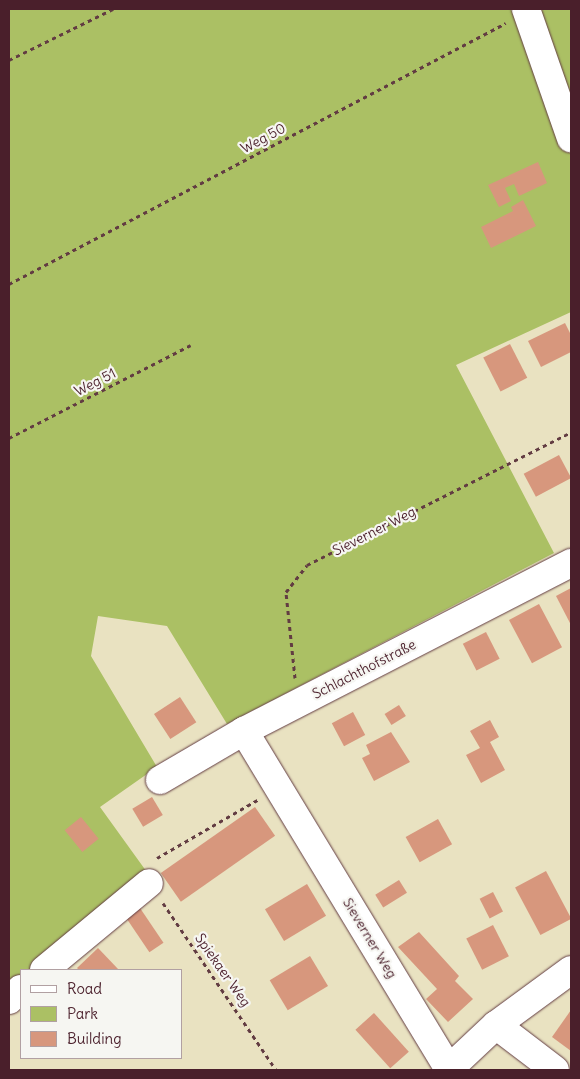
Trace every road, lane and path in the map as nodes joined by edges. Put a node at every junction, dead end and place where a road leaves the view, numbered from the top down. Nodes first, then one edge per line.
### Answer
1 (114, 9) edge
2 (527, 10) edge
3 (9, 60) edge
4 (571, 138) edge
5 (9, 284) edge
6 (191, 346) dead end
7 (571, 432) edge
8 (9, 438) edge
9 (571, 563) edge
10 (300, 703) junction
11 (244, 731) junction
12 (160, 780) dead end
13 (278, 787) junction
14 (157, 858) dead end
15 (149, 883) joint
16 (45, 969) edge
17 (571, 970) edge
18 (20, 990) edge
19 (9, 1000) edge
20 (496, 1025) junction
21 (276, 1070) edge
22 (448, 1070) edge
23 (555, 1070) edge

1 - 3 path
2 - 4 street
2 - 5 path, Weg 50
6 - 8 path, Weg 51
7 - 10 path, Sieverner Weg
9 - 10 street, Schlachthofstraße
10 - 11 street, Schlachthofstraße
11 - 12 street, Schlachthofstraße
11 - 13 street, Sieverner Weg
13 - 14 path
13 - 22 street, Sieverner Weg
15 - 16 street
15 - 21 path, Spiekaer Weg
17 - 20 street
18 - 19 street
20 - 22 street
20 - 23 street

